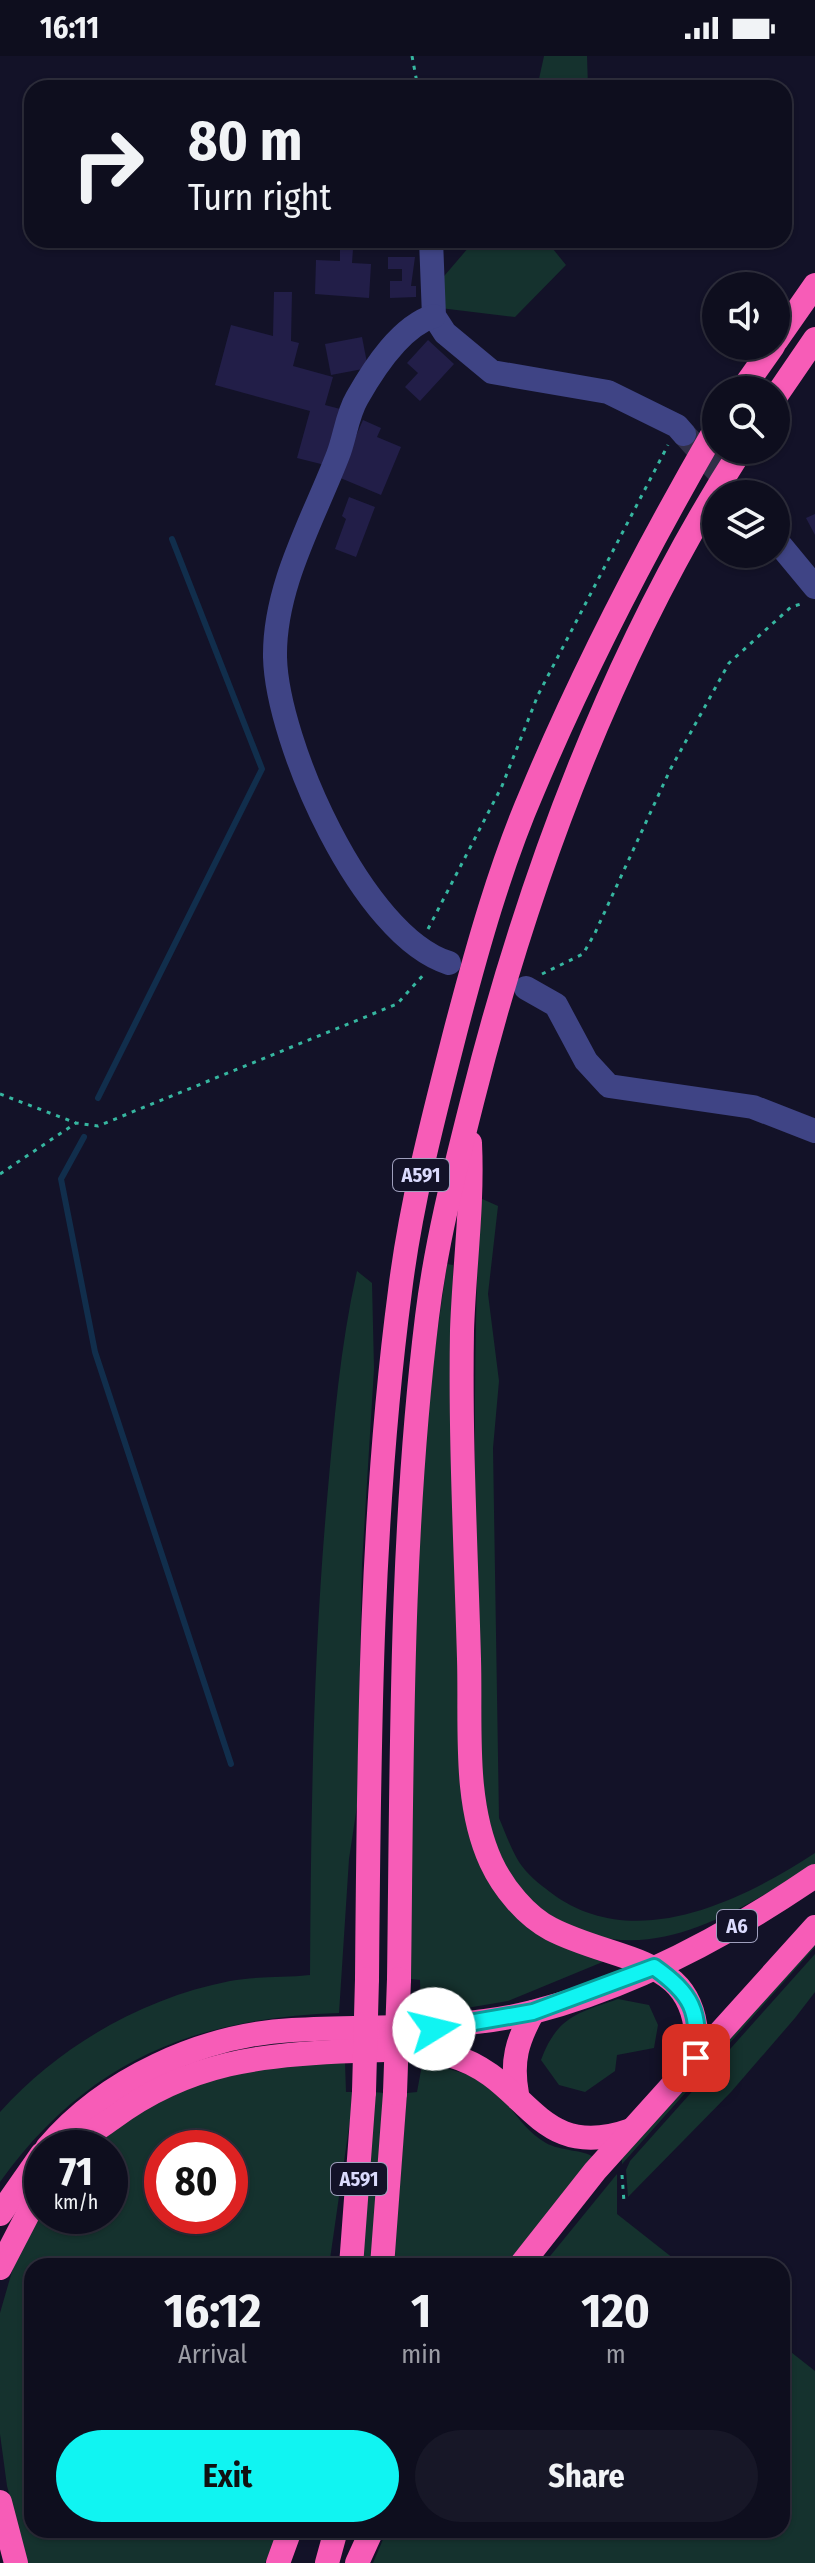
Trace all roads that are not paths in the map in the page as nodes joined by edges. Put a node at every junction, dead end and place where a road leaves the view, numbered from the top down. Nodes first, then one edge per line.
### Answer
1 (431, 248) edge
2 (815, 285) edge
3 (434, 316) junction
4 (790, 321) edge
5 (815, 339) edge
6 (790, 376) edge
7 (681, 430) tunnel mouth
8 (702, 455) edge
9 (733, 464) edge
10 (790, 560) edge
11 (814, 594) edge
12 (434, 956) road end
13 (529, 989) road end
14 (469, 1113) junction
15 (815, 1131) edge
16 (815, 1876) edge
17 (815, 1927) edge
18 (654, 1967) junction
19 (533, 2012) junction
20 (696, 2058) junction
21 (517, 2094) junction
22 (66, 2130) edge
23 (98, 2130) edge
24 (631, 2130) junction
25 (24, 2180) edge
26 (0, 2214) edge
27 (24, 2222) edge
28 (352, 2258) edge
29 (383, 2258) edge
30 (527, 2258) edge
31 (0, 2268) edge
32 (0, 2502) edge
33 (287, 2538) edge
34 (301, 2538) edge
35 (334, 2538) edge
36 (368, 2538) edge
37 (16, 2563) edge
38 (278, 2563) edge
39 (294, 2563) edge
40 (327, 2563) edge
41 (357, 2563) edge

1 - 3 street
2 - 4 highway
3 - 7 street
3 - 12 street
5 - 6 highway
8 - 28 highway, A591, bridge
9 - 14 highway, A591
10 - 11 street
13 - 15 street
14 - 18 highway
14 - 29 highway, A591, bridge
16 - 18 highway, A6
17 - 20 highway, A6
18 - 19 highway
18 - 20 highway
19 - 21 highway
19 - 22 highway
20 - 24 highway
21 - 23 highway
21 - 24 highway
24 - 30 highway
25 - 26 highway
27 - 31 highway
32 - 37 highway
33 - 38 highway
34 - 39 highway
35 - 40 highway
36 - 41 highway

